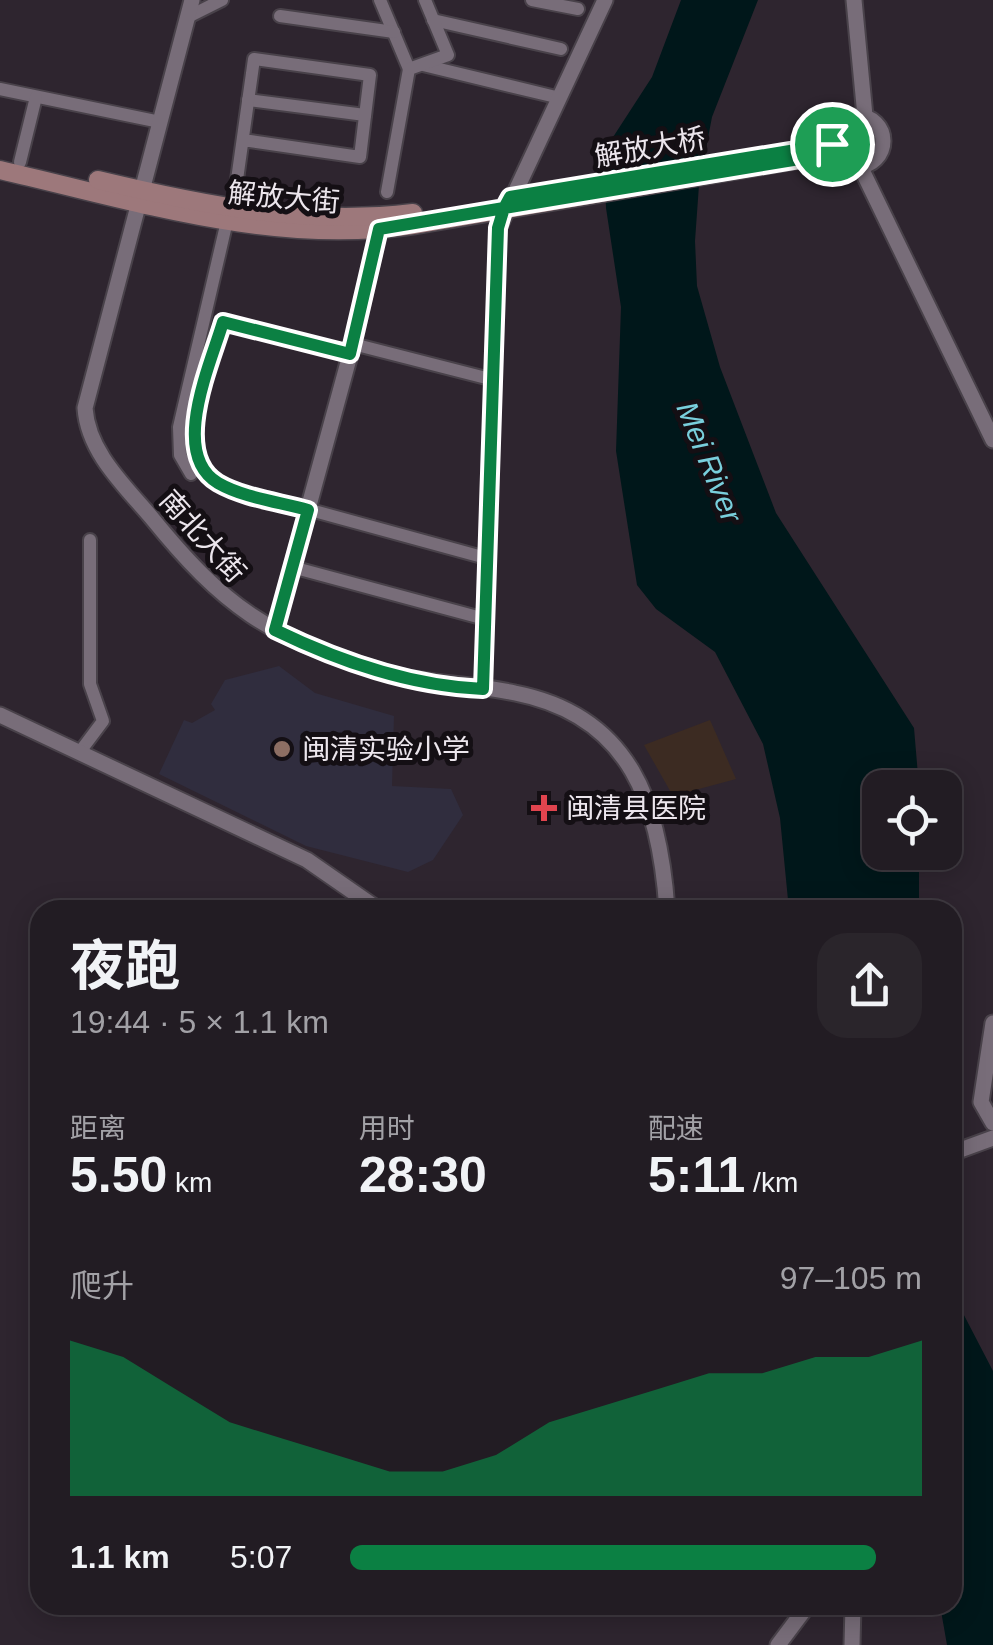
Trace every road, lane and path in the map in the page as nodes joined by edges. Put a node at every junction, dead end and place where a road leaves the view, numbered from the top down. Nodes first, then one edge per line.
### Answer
1 (192, 0) edge
2 (222, 0) edge
3 (380, 0) edge
4 (425, 0) edge
5 (532, 0) edge
6 (605, 0) edge
7 (854, 0) edge
8 (578, 9) dead end
9 (280, 16) dead end
10 (188, 17) junction
11 (433, 20) junction
12 (394, 32) junction
13 (561, 50) dead end
14 (416, 67) junction
15 (0, 89) edge
16 (36, 96) junction
17 (560, 98) junction
18 (248, 100) junction
19 (365, 116) junction
20 (865, 116) junction
21 (160, 122) junction
22 (243, 140) junction
23 (834, 149) junction
24 (0, 158) edge
25 (20, 162) junction
26 (860, 166) junction
27 (0, 170) edge
28 (387, 192) dead end
29 (566, 193) joint
30 (140, 196) junction
31 (507, 203) junction
32 (230, 215) junction
33 (379, 229) junction
34 (352, 349) junction
35 (494, 380) junction
36 (993, 440) edge
37 (191, 474) dead end
38 (308, 510) junction
39 (90, 540) dead end
40 (486, 558) junction
41 (292, 567) junction
42 (485, 618) junction
43 (275, 630) junction
44 (483, 689) junction
45 (0, 715) edge
46 (79, 753) junction
47 (365, 900) edge
48 (666, 900) edge
49 (993, 1023) edge
50 (993, 1088) edge
51 (981, 1102) junction
52 (993, 1123) edge
53 (986, 1141) edge
54 (962, 1150) edge
55 (800, 1615) edge
56 (854, 1615) edge
57 (778, 1645) edge
58 (852, 1645) edge

1 - 10 street, 南北大街
2 - 10 street
3 - 12 street
4 - 11 street
5 - 8 street
6 - 17 street
7 - 20 street
9 - 12 street
10 - 21 street, 南北大街
11 - 13 street
11 - 14 street
12 - 14 street
14 - 17 street
14 - 28 street
15 - 16 street
16 - 21 street
16 - 25 street
17 - 31 street
18 - 19 street
18 - 19 street
18 - 22 street
19 - 22 street
20 - 23 street
20 - 26 street
21 - 30 street, 南北大街
22 - 32 street
23 - 26 street
23 - 29 main road, 解放大桥
24 - 25 main road, 解放大街
25 - 30 main road, 解放大街
26 - 36 street
27 - 30 main road, 解放大街
29 - 31 main road, 解放大街
30 - 32 main road, 解放大街
30 - 43 street, 南北大街
31 - 32 main road, 解放大街
31 - 33 main road, 解放大街
31 - 35 street
32 - 33 main road, 解放大街
32 - 37 street
33 - 34 street
34 - 35 street
34 - 38 street
34 - 38 street
35 - 40 street
38 - 40 street
38 - 41 street
39 - 46 street
40 - 42 street
41 - 42 street
41 - 43 street
42 - 44 street
43 - 44 street, 南北大街
44 - 48 street, 南北大街
45 - 46 street
46 - 47 street
49 - 51 street
50 - 51 street
51 - 52 street
53 - 54 street
55 - 57 street
56 - 58 street

